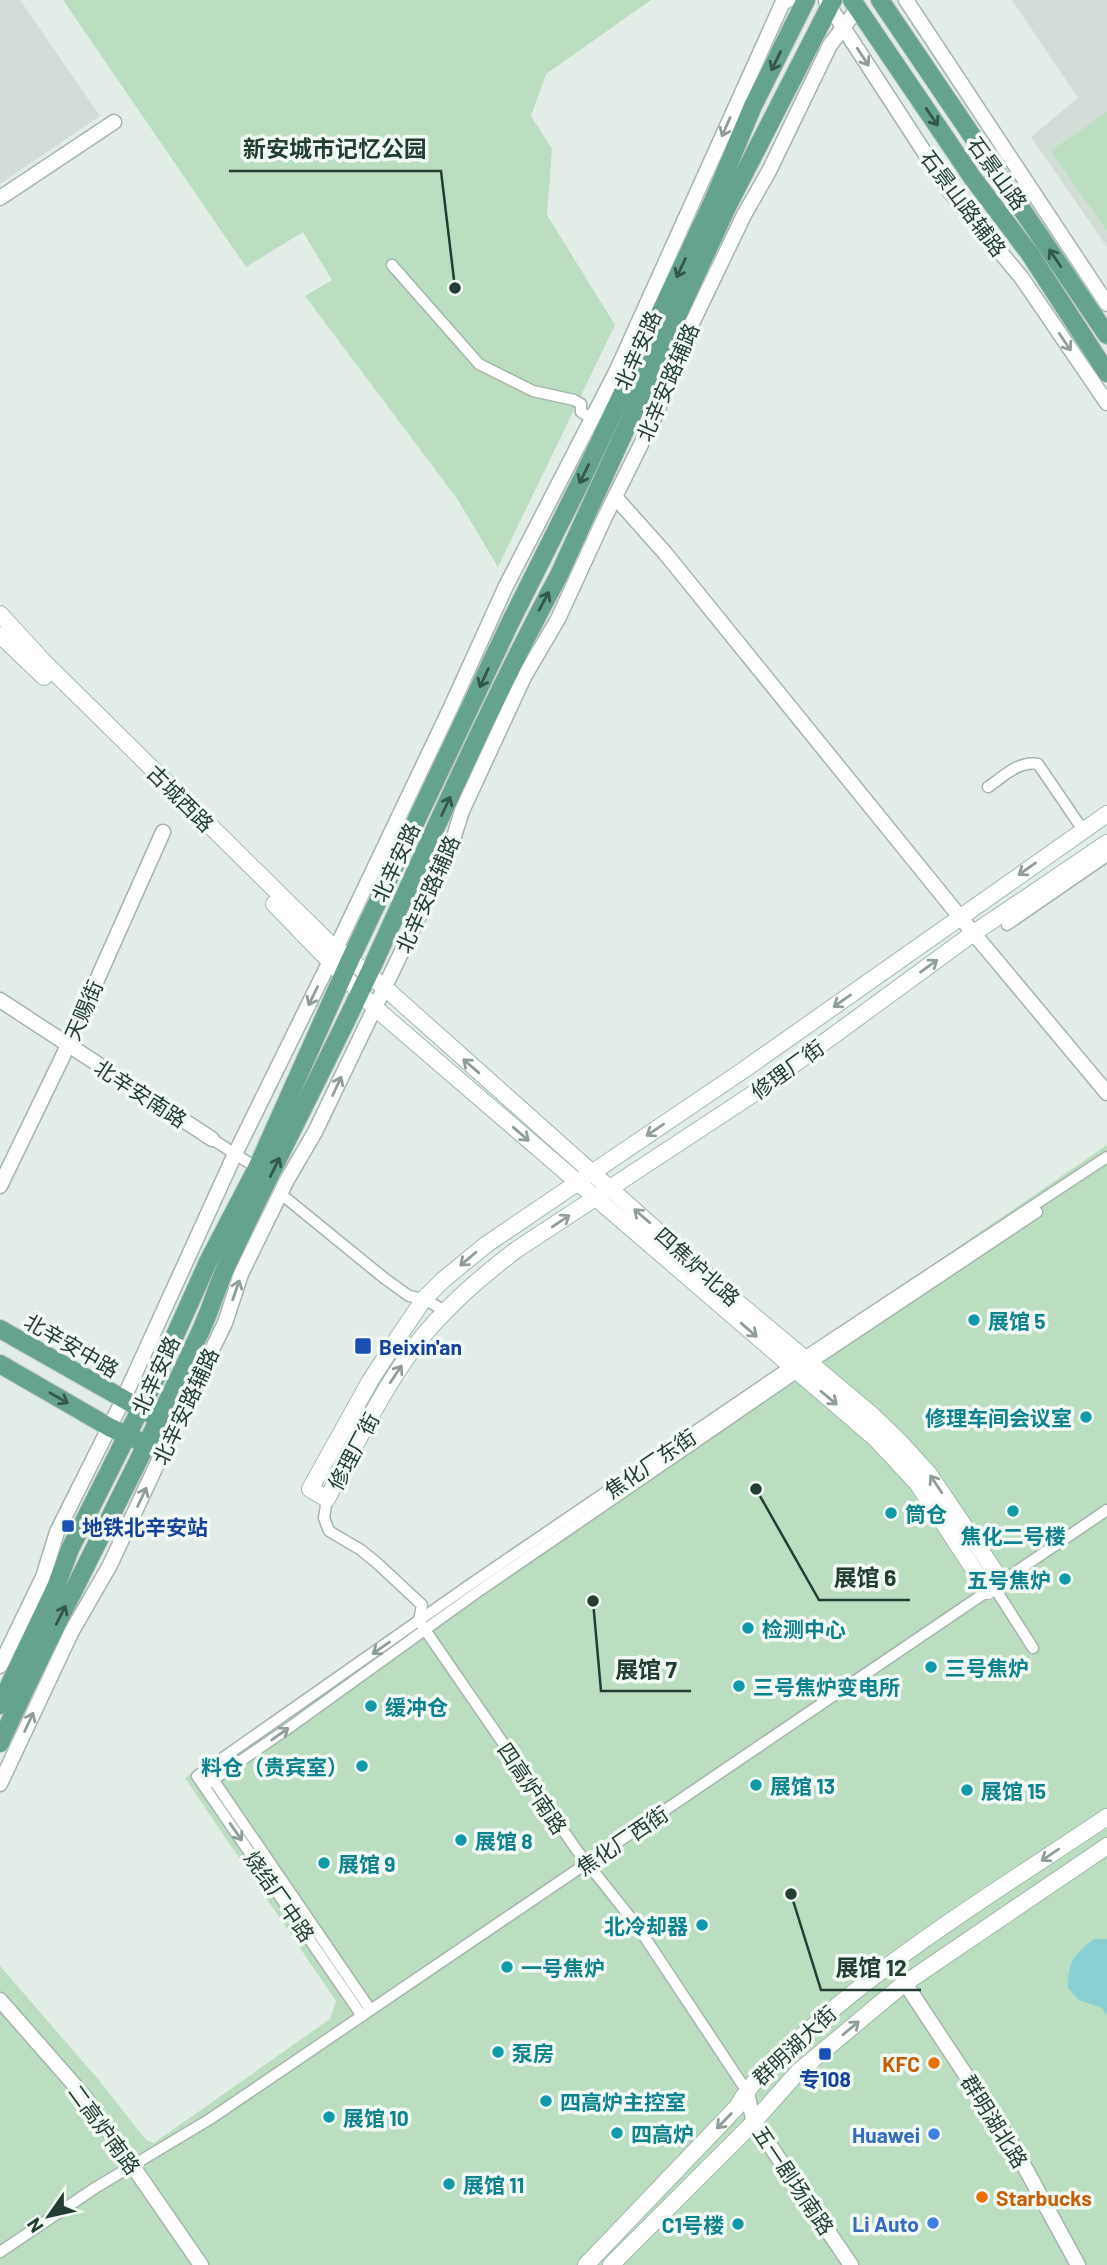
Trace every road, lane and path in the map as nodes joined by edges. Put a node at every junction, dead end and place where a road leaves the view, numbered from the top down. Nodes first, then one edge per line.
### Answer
1 (788, 0) edge
2 (806, 0) edge
3 (880, 0) edge
4 (906, 0) edge
5 (829, 2) edge
6 (855, 4) edge
7 (842, 27) junction
8 (114, 122) dead end
9 (0, 198) edge
10 (729, 248) junction
11 (1030, 254) junction
12 (392, 265) dead end
13 (690, 287) junction
14 (1107, 304) edge
15 (1050, 320) junction
16 (1107, 335) edge
17 (643, 349) junction
18 (617, 370) junction
19 (1107, 373) edge
20 (1107, 403) edge
21 (592, 418) junction
22 (615, 497) junction
23 (0, 614) edge
24 (0, 635) edge
25 (524, 677) junction
26 (458, 712) junction
27 (479, 734) junction
28 (444, 764) junction
29 (988, 788) dead end
30 (405, 803) junction
31 (1107, 814) edge
32 (1083, 830) junction
33 (163, 832) dead end
34 (1107, 843) edge
35 (1107, 856) edge
36 (960, 917) junction
37 (1007, 925) dead end
38 (974, 933) junction
39 (340, 961) junction
40 (368, 974) junction
41 (384, 987) junction
42 (359, 992) junction
43 (0, 1000) edge
44 (374, 1007) junction
45 (67, 1046) junction
46 (1107, 1093) edge
47 (212, 1139) joint
48 (235, 1154) junction
49 (1107, 1157) edge
50 (1107, 1165) edge
51 (257, 1168) junction
52 (592, 1172) junction
53 (576, 1182) junction
54 (0, 1186) edge
55 (610, 1188) junction
56 (281, 1194) junction
57 (595, 1198) junction
58 (241, 1236) junction
59 (424, 1299) junction
60 (445, 1311) junction
61 (0, 1329) edge
62 (0, 1364) edge
63 (801, 1365) junction
64 (123, 1400) junction
65 (140, 1409) junction
66 (160, 1418) junction
67 (109, 1427) junction
68 (126, 1434) junction
69 (155, 1449) junction
70 (327, 1499) junction
71 (1107, 1510) edge
72 (994, 1587) junction
73 (422, 1626) junction
74 (72, 1631) junction
75 (1032, 1648) dead end
76 (22, 1661) junction
77 (0, 1666) edge
78 (0, 1681) edge
79 (23, 1692) junction
80 (0, 1705) edge
81 (0, 1743) edge
82 (205, 1778) joint
83 (0, 1784) edge
84 (1107, 1817) edge
85 (1107, 1846) edge
86 (587, 1864) junction
87 (905, 1983) junction
88 (0, 2000) edge
89 (366, 2012) junction
90 (746, 2090) junction
91 (754, 2122) junction
92 (132, 2164) junction
93 (0, 2252) edge
94 (201, 2265) edge
95 (586, 2265) edge
96 (611, 2265) edge
97 (850, 2265) edge
98 (1078, 2265) edge

1 -> 18 street
2 -> 17 main road, 北辛安路
16 -> 3 main road, 石景山路
4 - 14 street
5 - 7 street, 石景山路辅路
5 - 13 main road, 北辛安路
6 - 7 street, 北辛安路辅路
6 -> 11 main road, 石景山路
7 - 10 street, 北辛安路辅路
7 -> 15 street, 石景山路辅路
8 - 9 street
10 - 13 street
10 - 22 street, 北辛安路辅路
11 - 15 street
11 - 19 main road, 石景山路
12 - 21 street
27 -> 13 main road, 北辛安路
15 -> 20 street, 石景山路辅路
17 - 18 street
17 -> 26 main road, 北辛安路
18 - 21 street
21 - 26 street
22 - 25 street, 北辛安路辅路
22 - 36 street
23 - 39 main road, 古城西路
24 - 39 main road, 古城西路
25 - 27 street
25 - 41 street, 北辛安路辅路
26 - 28 main road, 北辛安路
26 - 30 street
40 -> 27 main road, 北辛安路
28 - 30 street
28 - 39 main road, 北辛安路
29 - 32 street
30 - 39 street
31 - 32 main road, 修理厂街
32 -> 36 main road, 修理厂街
33 - 45 street, 天赐街
34 - 38 main road, 修理厂街
35 - 37 street
36 - 38 street
36 -> 52 main road, 修理厂街
38 - 46 street
55 -> 38 main road, 修理厂街
39 - 40 main road, 古城西路
39 - 42 main road, 古城西路
39 -> 48 street
39 - 51 main road, 北辛安路
40 - 41 main road, 四焦炉北路
40 - 42 main road, 北辛安路
41 - 44 street, 北辛安路辅路
52 -> 41 main road, 四焦炉北路
42 - 44 main road, 四焦炉北路
58 -> 42 main road, 北辛安路
43 - 45 street, 北辛安南路
44 -> 53 main road, 四焦炉北路
56 -> 44 street, 北辛安路辅路
45 - 47 street, 北辛安南路
45 - 54 street, 天赐街
47 - 48 street
48 - 51 street
48 - 64 street
49 - 63 street, 焦化厂东街
50 - 63 street, 焦化厂东街
51 - 65 main road, 北辛安路
52 - 53 main road, 修理厂街
52 - 55 main road, 四焦炉北路
53 - 57 main road, 四焦炉北路
53 -> 59 main road, 修理厂街
55 - 57 main road, 修理厂街
63 -> 55 main road, 四焦炉北路
56 - 58 street
56 - 59 street
69 -> 56 street, 北辛安路辅路
60 -> 57 main road, 修理厂街
57 -> 63 main road, 四焦炉北路
58 - 66 main road, 北辛安路
59 - 60 street
59 - 70 main road, 修理厂街
70 -> 60 main road, 修理厂街
61 - 64 main road, 北辛安中路
62 -> 67 main road
63 - 72 main road, 四焦炉北路
63 - 73 street, 焦化厂东街
64 - 65 main road, 北辛安中路
64 - 67 street
65 - 66 main road, 北辛安中路
65 - 68 main road, 北辛安路
66 - 69 main road, 北辛安路
67 - 68 main road
67 - 77 street
68 - 69 main road
68 - 76 main road, 北辛安路
74 -> 69 street, 北辛安路辅路
79 -> 69 main road, 北辛安路
70 - 73 street, 四高炉南路
71 - 72 street, 焦化厂西街
72 - 75 street
72 - 86 street, 焦化厂西街
73 - 82 street, 焦化厂东街
73 - 86 street, 四高炉南路
74 - 79 street
83 -> 74 street, 北辛安路辅路
76 - 78 street
76 - 80 main road, 北辛安路
79 - 81 main road, 北辛安路
82 - 89 street, 烧结厂中路
84 -> 90 main road, 群明湖大街
85 - 87 main road, 群明湖大街
86 - 89 street, 焦化厂西街
86 - 90 street, 四高炉南路
91 -> 87 main road, 群明湖大街
87 - 98 street, 群明湖北路
88 - 92 street, 二高炉南路
89 - 92 street, 焦化厂西街
90 - 91 street, 五一剧场南路
90 -> 95 main road, 群明湖大街
91 - 96 main road, 群明湖大街
91 - 97 street, 五一剧场南路
92 - 93 street, 焦化厂西街
92 - 94 street, 二高炉南路

